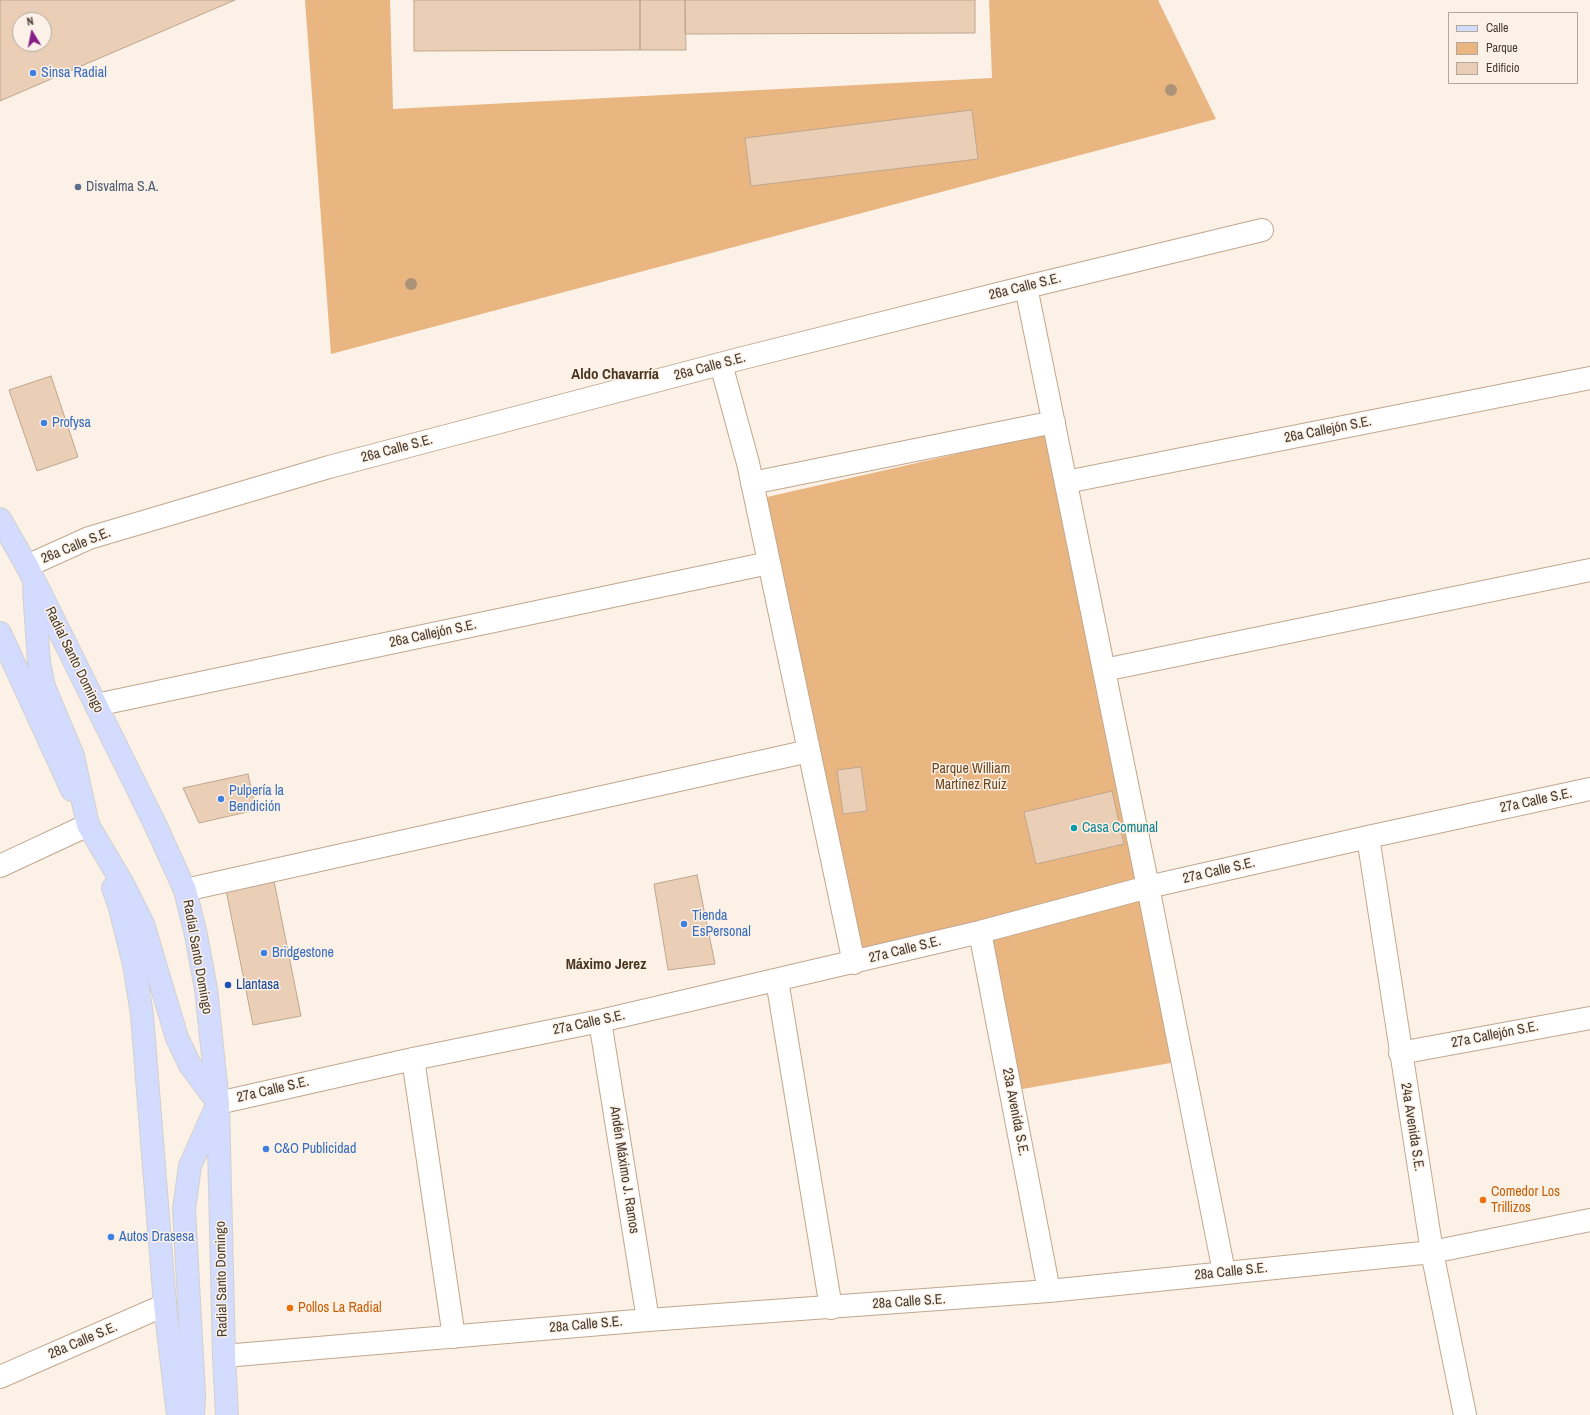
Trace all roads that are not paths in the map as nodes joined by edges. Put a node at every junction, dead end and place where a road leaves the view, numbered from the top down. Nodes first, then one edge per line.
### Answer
1 (1262, 230) dead end
2 (1026, 287) junction
3 (721, 364) junction
4 (1590, 378) edge
5 (1054, 422) junction
6 (1066, 482) junction
7 (752, 483) junction
8 (0, 518) edge
9 (769, 563) junction
10 (1590, 570) edge
11 (31, 573) junction
12 (0, 633) edge
13 (1104, 670) junction
14 (96, 705) junction
15 (809, 751) junction
16 (1590, 789) edge
17 (88, 825) junction
18 (1368, 837) junction
19 (0, 866) edge
20 (1148, 887) junction
21 (185, 890) junction
22 (980, 932) junction
23 (854, 963) junction
24 (777, 980) junction
25 (1590, 1018) edge
26 (600, 1021) junction
27 (1400, 1053) junction
28 (413, 1059) junction
29 (218, 1103) junction
30 (1590, 1220) edge
31 (1432, 1252) junction
32 (1224, 1272) junction
33 (1049, 1291) junction
34 (166, 1305) junction
35 (831, 1308) junction
36 (648, 1320) junction
37 (454, 1337) junction
38 (224, 1356) junction
39 (0, 1377) edge
40 (178, 1415) edge
41 (193, 1415) edge
42 (227, 1415) edge
43 (1465, 1415) edge

1 - 2 street, 26a Calle S.E.
2 - 3 street, 26a Calle S.E.
2 - 5 street
3 - 7 street
3 - 11 street, 26a Calle S.E.
4 - 6 street, 26a Callejón S.E.
5 - 6 street
5 - 7 street
6 - 13 street
7 - 9 street
8 - 11 main road, Radial Santo Domingo
9 - 14 street, 26a Callejón S.E.
9 - 15 street
10 - 13 street
11 - 14 main road, Radial Santo Domingo
11 - 17 main road
12 - 17 main road
13 - 20 street
14 - 21 main road, Radial Santo Domingo
15 - 21 street
15 - 23 street
16 - 18 street, 27a Calle S.E.
17 - 19 street
17 - 29 main road
17 - 34 main road
18 - 20 street, 27a Calle S.E.
18 - 27 street, 24a Avenida S.E.
20 - 22 street, 27a Calle S.E.
20 - 32 street
21 - 29 main road, Radial Santo Domingo
22 - 23 street, 27a Calle S.E.
22 - 33 street, 23a Avenida S.E.
23 - 24 street, 27a Calle S.E.
24 - 26 street, 27a Calle S.E.
24 - 35 street
25 - 27 street, 27a Callejón S.E.
26 - 28 street, 27a Calle S.E.
26 - 36 street, Andén Máximo J. Ramos
27 - 31 street, 24a Avenida S.E.
28 - 29 street, 27a Calle S.E.
28 - 37 street
29 - 38 main road, Radial Santo Domingo
29 - 41 main road
30 - 31 street, 28a Calle S.E.
31 - 32 street, 28a Calle S.E.
31 - 43 street, 24a Avenida S.E.
32 - 33 street, 28a Calle S.E.
33 - 35 street, 28a Calle S.E.
34 - 39 street, 28a Calle S.E.
34 - 40 main road
35 - 36 street, 28a Calle S.E.
36 - 37 street, 28a Calle S.E.
37 - 38 street, 28a Calle S.E.
38 - 42 main road, Radial Santo Domingo

